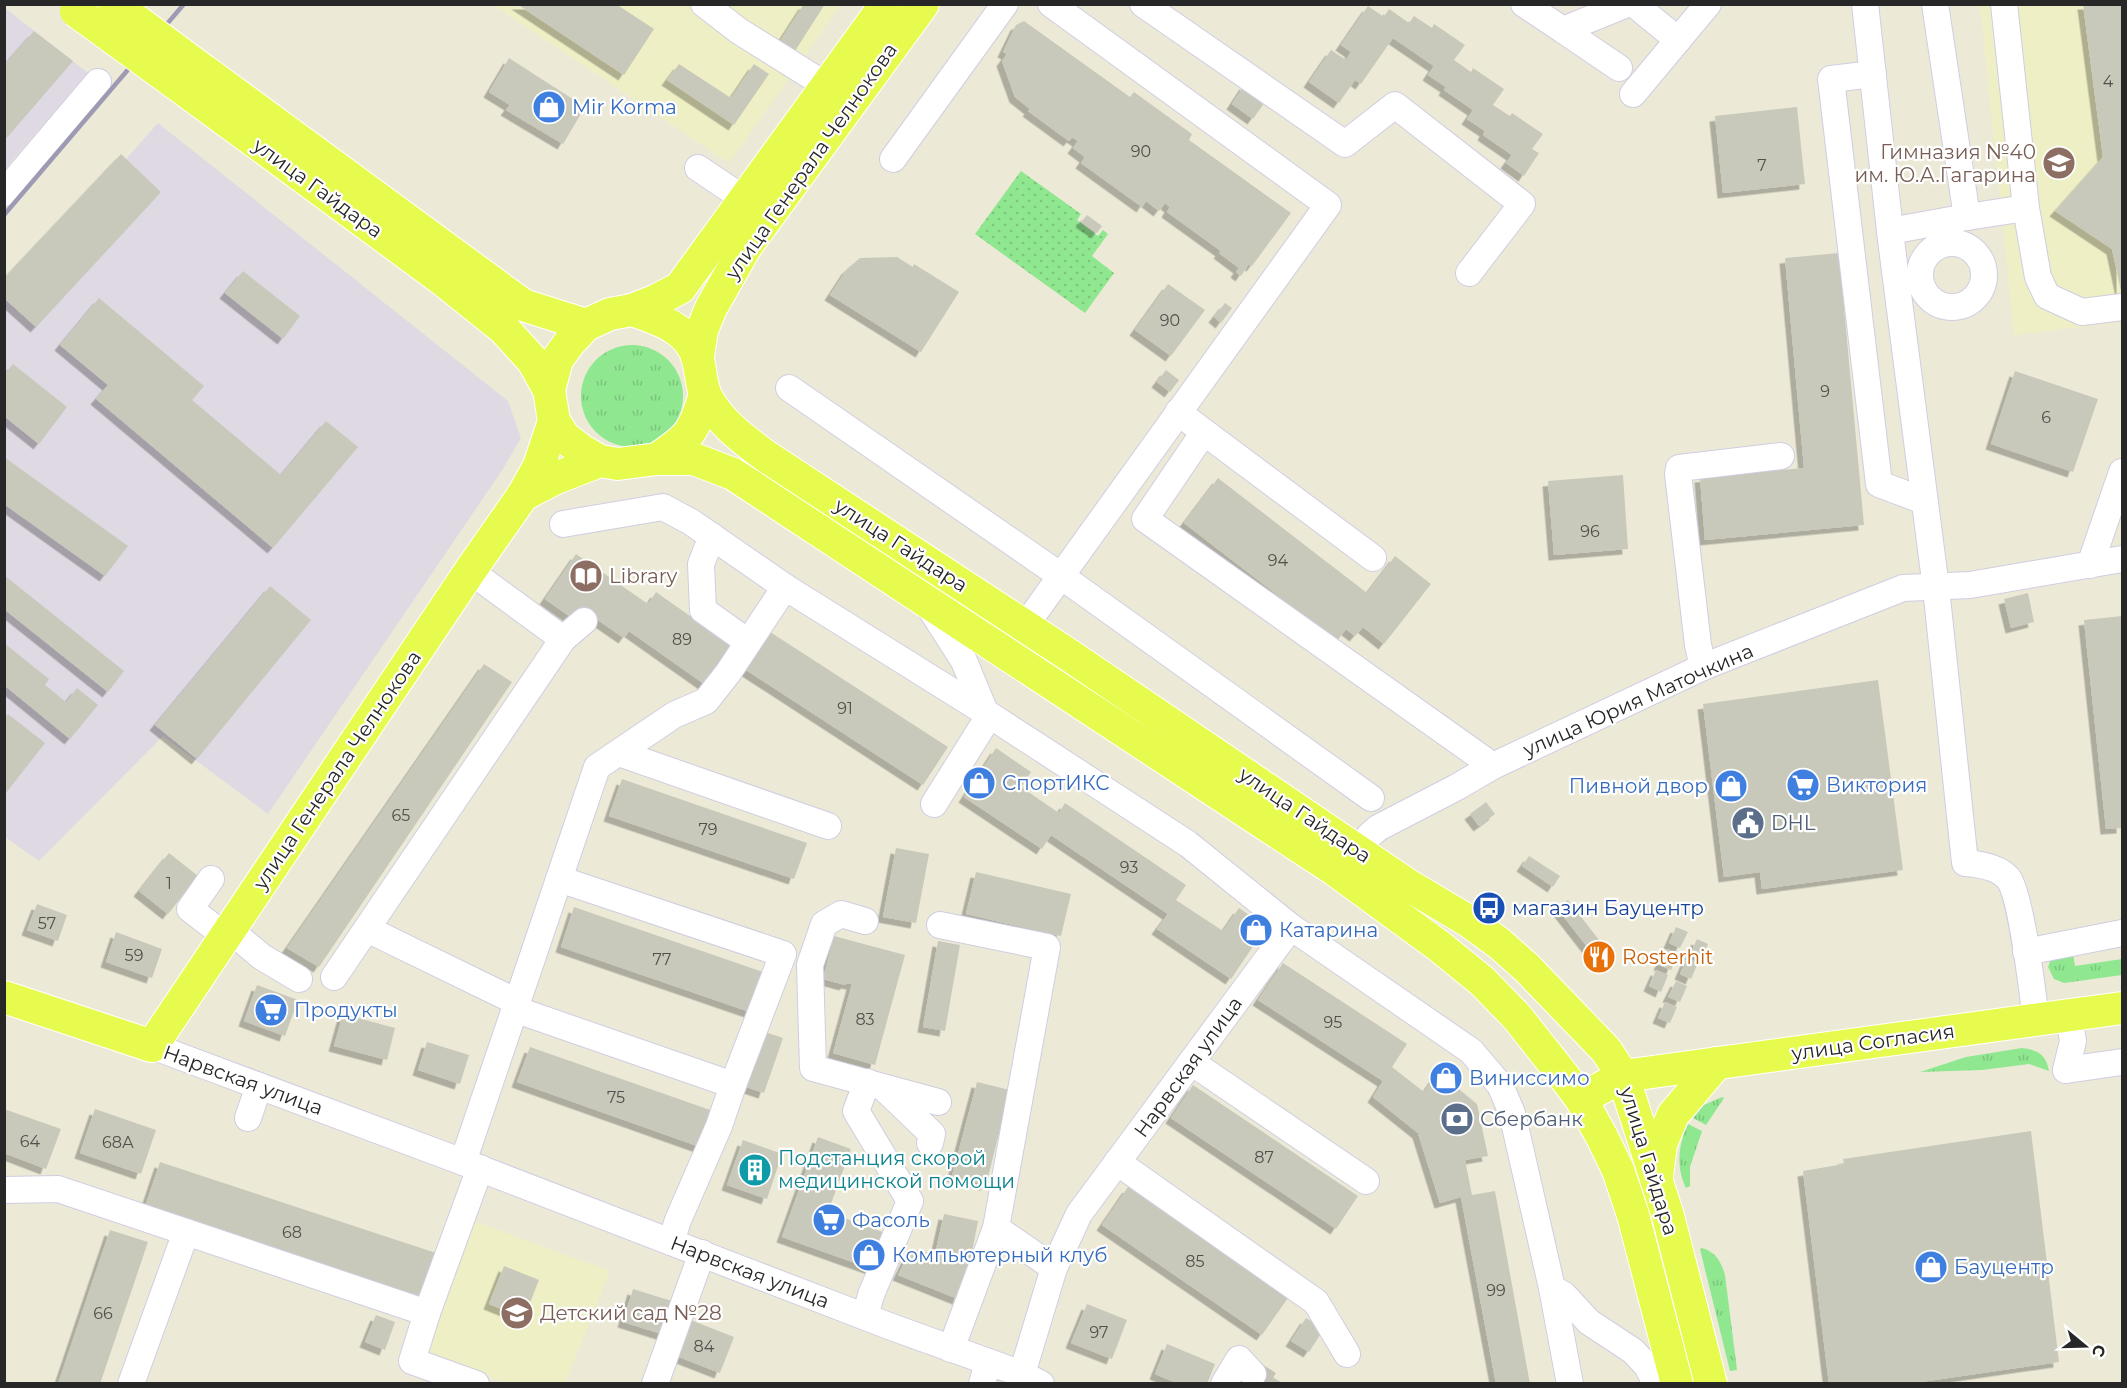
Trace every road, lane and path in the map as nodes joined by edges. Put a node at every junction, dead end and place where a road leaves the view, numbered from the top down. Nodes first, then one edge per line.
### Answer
1 (114, 4) edge
2 (704, 4) edge
3 (886, 4) edge
4 (923, 4) edge
5 (1005, 4) edge
6 (1143, 4) edge
7 (1524, 4) edge
8 (1627, 4) edge
9 (1634, 4) edge
10 (1708, 4) edge
11 (1865, 4) edge
12 (1935, 4) edge
13 (2004, 4) edge
14 (1050, 5) edge
15 (72, 8) edge
16 (1563, 30) junction
17 (1678, 40) junction
18 (1618, 68) dead end
19 (1873, 74) junction
20 (194, 81) junction
21 (98, 82) dead end
22 (827, 86) junction
23 (1633, 94) dead end
24 (893, 159) dead end
25 (698, 168) dead end
26 (4, 193) edge
27 (744, 199) junction
28 (2026, 207) junction
29 (1967, 217) junction
30 (1890, 231) junction
31 (1469, 273) dead end
32 (2122, 307) edge
33 (632, 310) junction
34 (586, 325) junction
35 (698, 356) junction
36 (789, 388) dead end
37 (549, 390) junction
38 (705, 394) junction
39 (1178, 412) junction
40 (555, 421) junction
41 (1204, 432) junction
42 (1781, 456) dead end
43 (657, 459) junction
44 (600, 461) junction
45 (2122, 472) edge
46 (523, 495) junction
47 (1924, 501) junction
48 (563, 524) dead end
49 (712, 536) junction
50 (1373, 558) dead end
51 (2122, 559) edge
52 (2090, 565) junction
53 (470, 572) junction
54 (1061, 576) junction
55 (785, 587) junction
56 (1936, 588) junction
57 (922, 597) junction
58 (584, 621) dead end
59 (1025, 626) junction
60 (563, 639) junction
61 (748, 642) junction
62 (1703, 667) junction
63 (987, 714) junction
64 (619, 753) junction
65 (1493, 766) junction
66 (1371, 798) dead end
67 (934, 804) dead end
68 (828, 826) dead end
69 (1359, 851) junction
70 (211, 879) dead end
71 (559, 879) junction
72 (865, 921) dead end
73 (940, 925) dead end
74 (1291, 927) junction
75 (367, 929) junction
76 (227, 933) junction
77 (2122, 933) edge
78 (2026, 952) junction
79 (334, 976) dead end
80 (299, 979) dead end
81 (4, 997) edge
82 (516, 1005) junction
83 (2122, 1008) edge
84 (2053, 1018) junction
85 (152, 1046) junction
86 (1191, 1062) junction
87 (2122, 1062) edge
88 (1717, 1063) junction
89 (1623, 1076) junction
90 (733, 1085) junction
91 (875, 1085) junction
92 (259, 1086) junction
93 (1581, 1099) junction
94 (938, 1102) dead end
95 (248, 1118) dead end
96 (930, 1143) dead end
97 (1117, 1162) junction
98 (472, 1165) junction
99 (1656, 1177) junction
100 (1366, 1181) dead end
101 (4, 1190) edge
102 (996, 1228) junction
103 (186, 1232) junction
104 (671, 1242) junction
105 (702, 1253) junction
106 (1054, 1268) junction
107 (1552, 1288) junction
108 (427, 1313) junction
109 (865, 1316) junction
110 (951, 1349) junction
111 (1347, 1354) dead end
112 (408, 1372) edge
113 (985, 1373) edge
114 (1253, 1374) tunnel mouth
115 (1031, 1379) edge
116 (131, 1383) edge
117 (476, 1383) edge
118 (655, 1383) edge
119 (1224, 1383) edge
120 (1570, 1383) edge
121 (1656, 1383) edge
122 (1677, 1383) edge
123 (1711, 1383) edge

1 - 20 main road, улица Гайдара, bridge
2 - 22 street
3 - 22 main road, улица Генерала Челнокова
4 - 35 main road, улица Генерала Челнокова
5 - 24 street
6 - 31 street
7 - 16 street
8 - 16 street
9 - 17 street
10 - 17 street
11 - 19 street
12 - 29 street
13 - 28 street
14 - 39 street
15 - 20 main road, улица Гайдара, bridge
16 - 18 street
17 - 23 street
19 - 30 street
19 - 47 street
20 - 34 main road, улица Гайдара
20 - 37 main road, улица Гайдара
21 - 26 street
22 - 27 main road, улица Генерала Челнокова
25 - 27 street
27 - 33 main road, улица Генерала Челнокова
28 - 29 street
28 - 32 street
29 - 30 street
30 - 47 street
33 - 34 main road, улица Гайдара
33 - 35 main road, улица Гайдара
34 - 37 main road, улица Гайдара
35 - 38 main road, улица Гайдара
36 - 54 street
37 - 40 main road, улица Гайдара
38 - 43 main road, улица Гайдара
38 - 59 main road, улица Гайдара
39 - 41 street
39 - 54 street
40 - 44 main road, улица Гайдара
40 - 46 main road, улица Генерала Челнокова
41 - 50 street
41 - 65 street
42 - 62 street
43 - 44 main road, улица Гайдара
43 - 57 main road, улица Гайдара
44 - 46 main road, улица Генерала Челнокова
45 - 52 street
46 - 53 main road, улица Генерала Челнокова
47 - 56 street
48 - 49 street
49 - 55 street
49 - 61 street
51 - 52 street, улица Юрия Маточкина
52 - 56 street, улица Юрия Маточкина
53 - 60 street
53 - 76 main road, улица Генерала Челнокова
54 - 59 street
54 - 66 street
55 - 61 street
55 - 63 street
56 - 62 street, улица Юрия Маточкина
56 - 78 street
57 - 63 street
57 - 93 main road, улица Гайдара
58 - 60 street
59 - 69 main road, улица Гайдара
60 - 75 street
61 - 64 street
62 - 65 street, улица Юрия Маточкина
63 - 67 street
63 - 74 street
64 - 68 street
64 - 71 street
65 - 69 street, улица Юрия Маточкина
69 - 89 main road, улица Гайдара
70 - 76 street
71 - 82 street
71 - 90 street
72 - 91 street
73 - 102 street
74 - 86 street, Нарвская улица
74 - 107 street
75 - 79 street
75 - 82 street
76 - 80 street
76 - 85 main road, улица Генерала Челнокова
77 - 78 street
78 - 84 street
81 - 85 main road, Нарвская улица
82 - 90 street
82 - 98 street
83 - 84 main road, улица Согласия
84 - 87 street
84 - 88 main road, улица Согласия
85 - 92 street, Нарвская улица
86 - 97 street, Нарвская улица
86 - 100 street
88 - 89 main road, улица Согласия
88 - 99 main road
89 - 93 main road
89 - 99 main road, улица Гайдара
90 - 104 street
91 - 94 street
91 - 96 street
91 - 109 street
92 - 95 street
92 - 98 street, Нарвская улица
93 - 122 main road, улица Гайдара
97 - 106 street, Нарвская улица
97 - 111 street
98 - 104 street, Нарвская улица
98 - 108 street
99 - 123 main road, улица Гайдара
101 - 103 street
102 - 106 street
102 - 110 street
103 - 108 street
103 - 116 street
104 - 105 street, Нарвская улица
105 - 109 street, Нарвская улица
105 - 118 street
106 - 115 street, Нарвская улица
107 - 120 street
107 - 121 street
108 - 112 street
109 - 110 street, Нарвская улица
110 - 113 street, Нарвская улица
112 - 117 street
113 - 115 street, Нарвская улица
114 - 119 street

